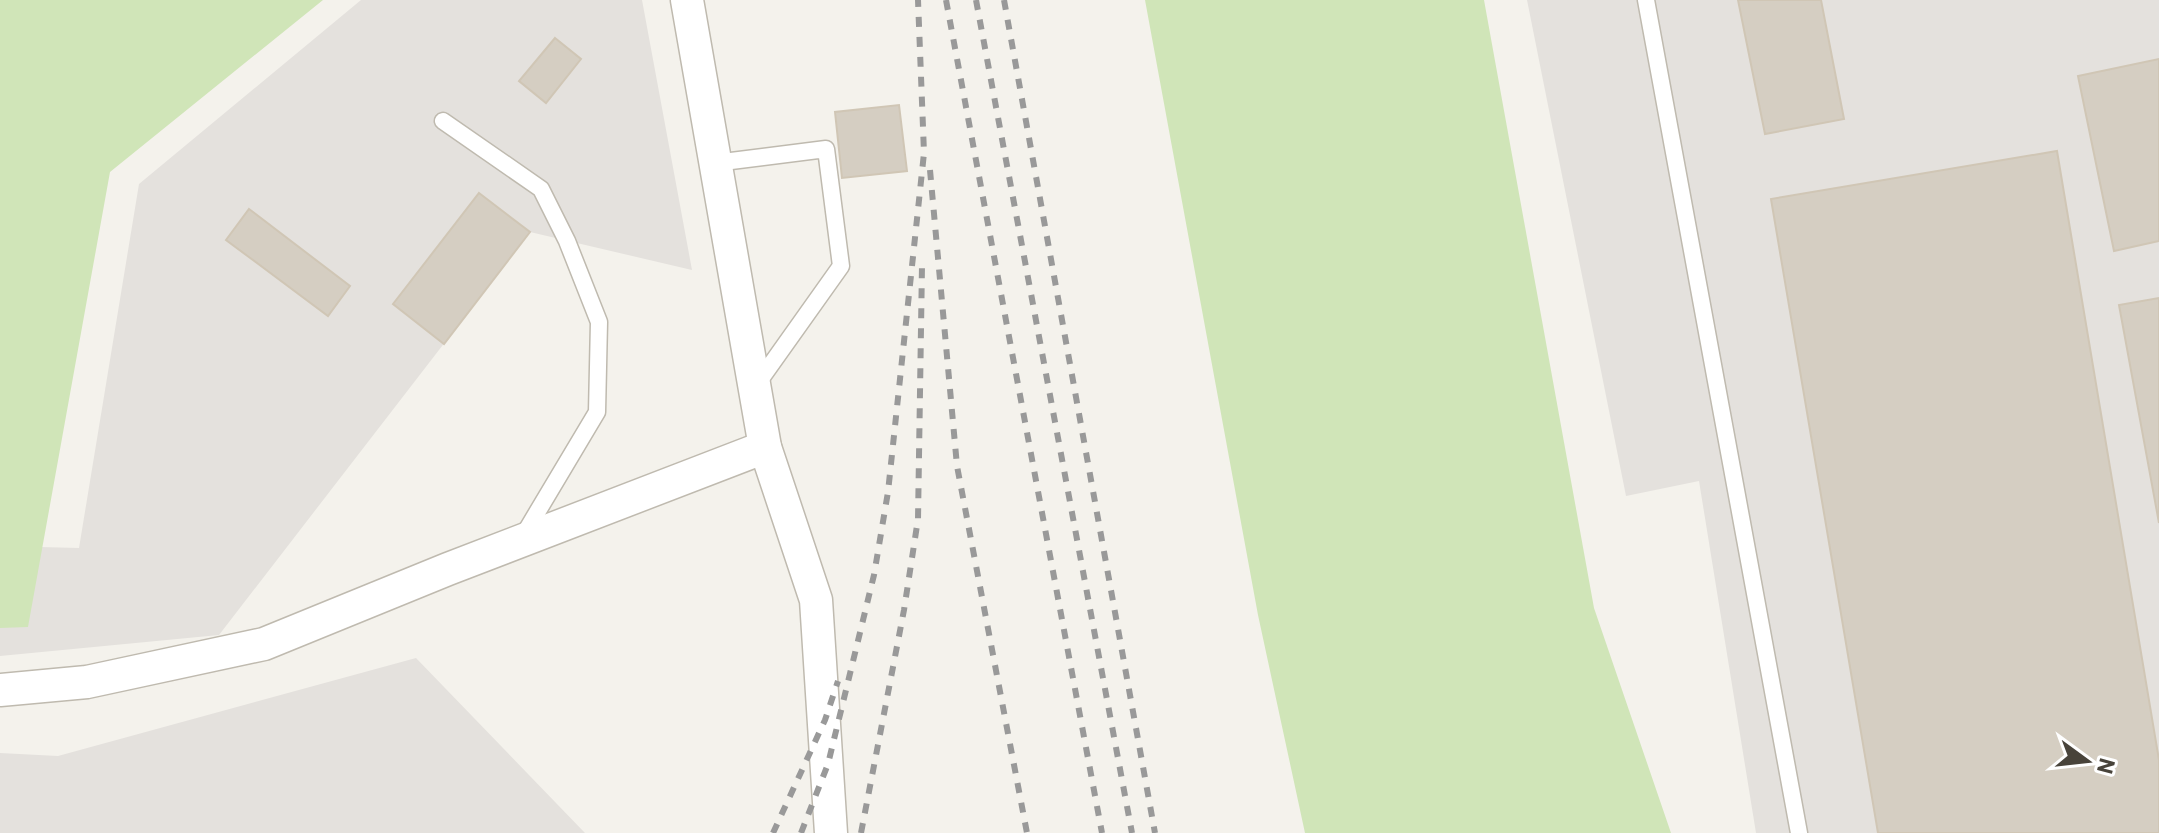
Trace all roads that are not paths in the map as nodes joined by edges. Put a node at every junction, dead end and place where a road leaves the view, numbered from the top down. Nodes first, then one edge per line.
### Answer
1 (687, 0) edge
2 (1646, 0) edge
3 (443, 121) dead end
4 (715, 163) junction
5 (755, 388) junction
6 (765, 447) junction
7 (520, 541) junction
8 (0, 690) edge
9 (831, 833) edge
10 (1799, 833) edge

1 - 4 street
2 - 10 lane
3 - 7 lane
4 - 5 street
4 - 5 lane
5 - 6 street
6 - 7 street
6 - 9 street
7 - 8 street

